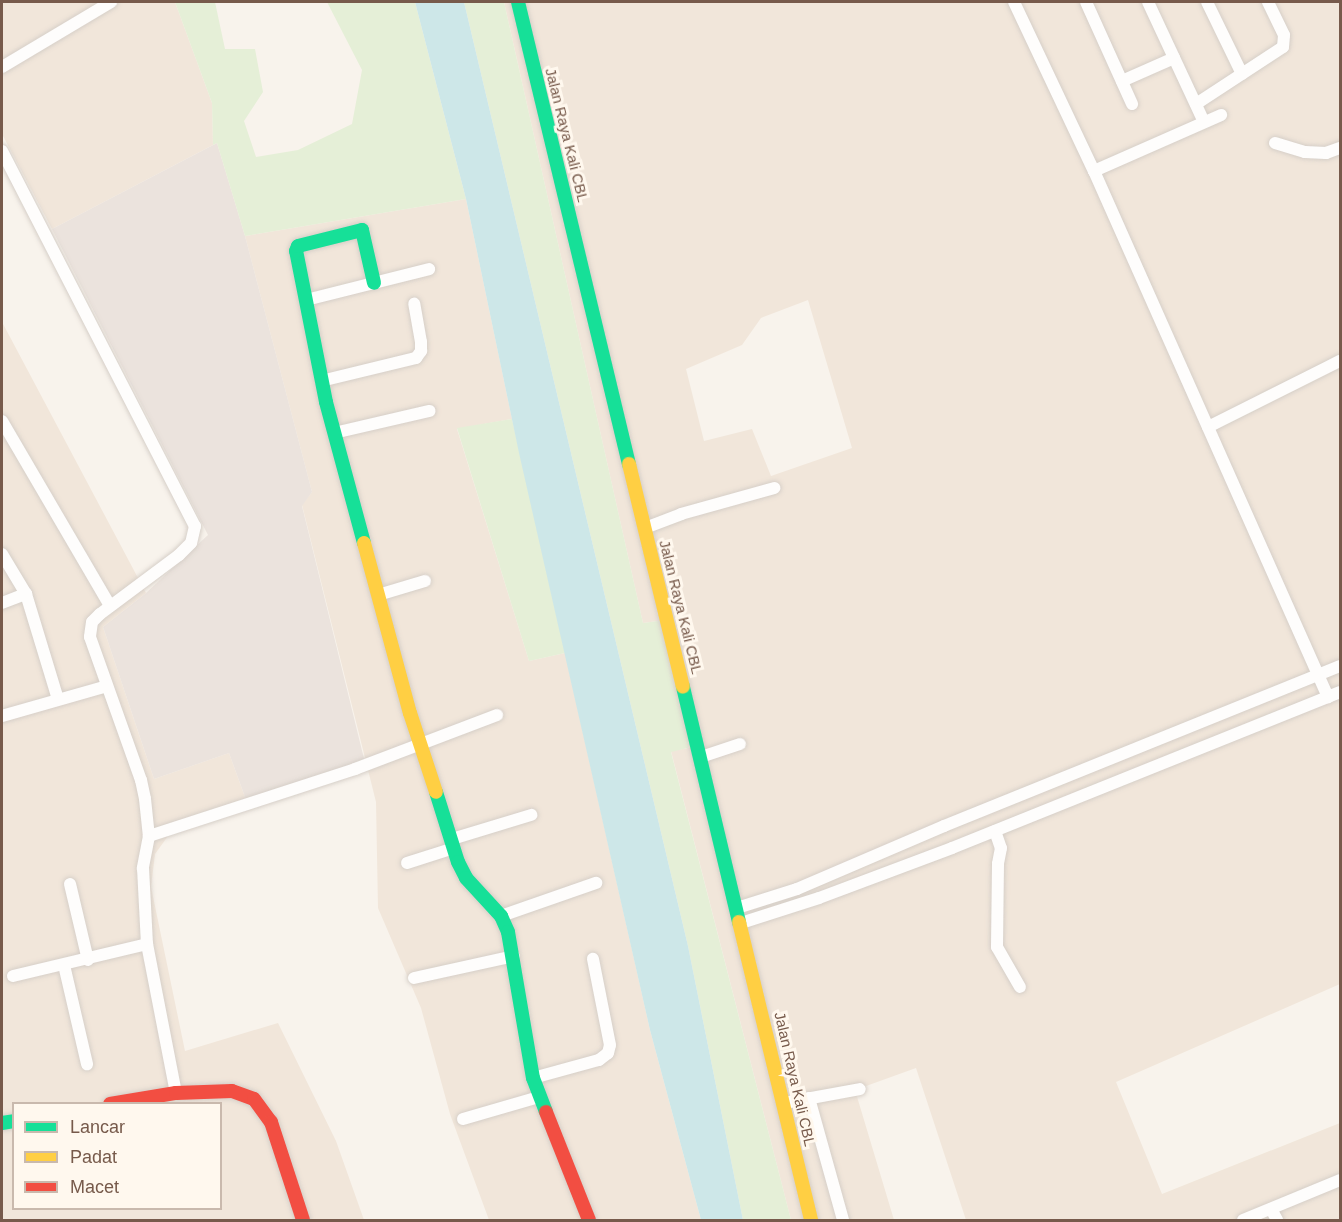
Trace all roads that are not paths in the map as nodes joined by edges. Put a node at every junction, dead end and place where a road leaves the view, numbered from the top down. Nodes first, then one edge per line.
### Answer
1 (111, 2) edge
2 (518, 2) edge
3 (1014, 2) edge
4 (1086, 2) edge
5 (1149, 2) edge
6 (1207, 2) edge
7 (1268, 2) edge
8 (1174, 58) junction
9 (2, 67) edge
10 (1242, 74) junction
11 (1122, 81) junction
12 (1132, 104) dead end
13 (1196, 104) junction
14 (1221, 115) dead end
15 (1204, 122) junction
16 (1275, 143) dead end
17 (1341, 148) edge
18 (2, 151) edge
19 (1094, 171) junction
20 (429, 269) dead end
21 (374, 284) junction
22 (306, 300) junction
23 (414, 304) dead end
24 (1341, 361) edge
25 (321, 381) junction
26 (429, 411) dead end
27 (2, 421) edge
28 (1208, 427) junction
29 (334, 433) junction
30 (774, 488) dead end
31 (645, 528) junction
32 (2, 554) edge
33 (7, 576) edge
34 (425, 582) dead end
35 (26, 594) junction
36 (378, 595) junction
37 (2, 603) edge
38 (110, 606) junction
39 (1341, 666) edge
40 (1318, 675) junction
41 (107, 686) junction
42 (1341, 692) edge
43 (1328, 697) junction
44 (58, 699) junction
45 (2, 714) edge
46 (497, 715) dead end
47 (421, 743) junction
48 (740, 744) dead end
49 (701, 757) junction
50 (531, 815) dead end
51 (995, 831) junction
52 (149, 836) junction
53 (453, 844) junction
54 (407, 863) dead end
55 (814, 880) junction
56 (70, 884) dead end
57 (596, 884) dead end
58 (819, 898) junction
59 (737, 908) junction
60 (501, 916) junction
61 (741, 923) junction
62 (147, 944) junction
63 (514, 956) junction
64 (593, 959) dead end
65 (88, 960) junction
66 (64, 964) junction
67 (13, 976) dead end
68 (414, 978) dead end
69 (1020, 987) dead end
70 (87, 1064) dead end
71 (533, 1078) junction
72 (860, 1089) dead end
73 (176, 1093) junction
74 (538, 1097) junction
75 (811, 1098) junction
76 (122, 1102) edge
77 (784, 1102) junction
78 (464, 1119) dead end
79 (1341, 1180) edge
80 (1274, 1215) edge
81 (303, 1221) edge
82 (589, 1221) edge
83 (811, 1221) edge
84 (843, 1221) edge
85 (1243, 1221) edge

1 - 9 street
2 - 31 street, Jalan Raya Kali CBL
3 - 19 street
4 - 11 street
5 - 8 street
6 - 10 street
7 - 10 street
8 - 11 street
8 - 13 street
10 - 13 street
11 - 12 street
13 - 15 street
14 - 15 street
15 - 19 street
16 - 17 street
18 - 38 street
19 - 28 street
20 - 21 street
21 - 22 street
21 - 22 street
22 - 25 street
23 - 25 street
24 - 28 street
25 - 29 street
26 - 29 street
27 - 38 street
28 - 40 street
29 - 36 street
30 - 31 street
31 - 49 street, Jalan Raya Kali CBL
32 - 33 street
33 - 35 street
34 - 36 street
35 - 37 street
35 - 44 street
36 - 47 street
38 - 41 street
39 - 40 street
40 - 43 street
40 - 55 street
41 - 44 street
41 - 52 street
42 - 43 street
43 - 51 street
44 - 45 street
46 - 47 street
47 - 52 street
47 - 53 street
48 - 49 street
49 - 59 street, Jalan Raya Kali CBL
50 - 53 street
51 - 58 street
51 - 69 street
52 - 62 street
53 - 54 street
53 - 60 street
55 - 58 street
55 - 59 street
56 - 65 street
57 - 60 street
58 - 61 street
59 - 61 street, Jalan Raya Kali CBL
60 - 63 street
61 - 77 street, Jalan Raya Kali CBL
62 - 65 street
62 - 73 street
63 - 68 street
63 - 71 street
64 - 71 street
65 - 66 street
66 - 67 street
66 - 70 street
71 - 74 street
72 - 75 street
73 - 76 street
73 - 81 street
74 - 78 street
74 - 82 street
75 - 77 street
75 - 84 street
77 - 83 street, Jalan Raya Kali CBL
79 - 80 street
80 - 85 street

